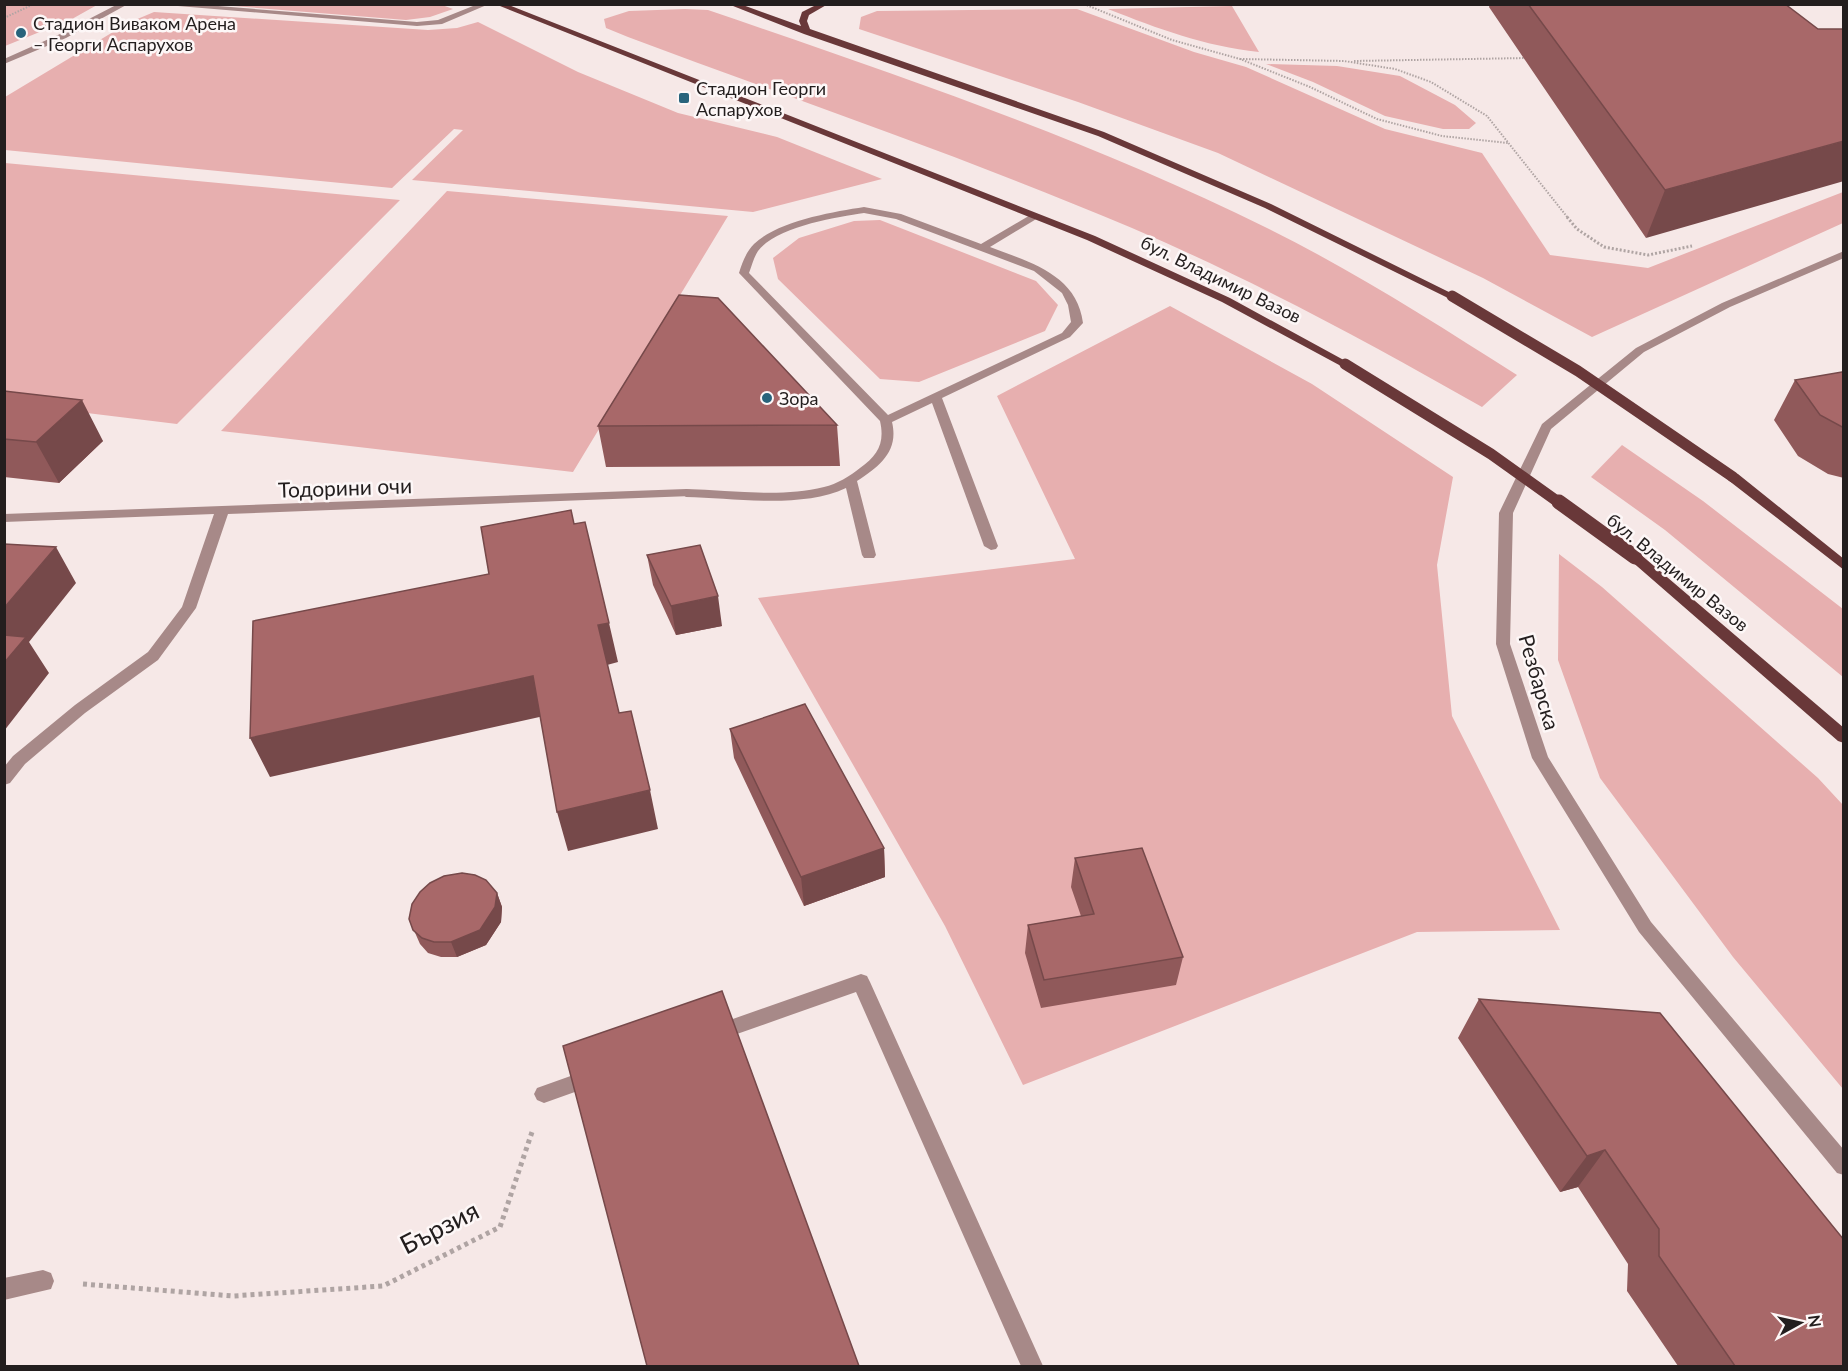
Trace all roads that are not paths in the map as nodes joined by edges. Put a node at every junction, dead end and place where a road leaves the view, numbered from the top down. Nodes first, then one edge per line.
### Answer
1 (125, 4) edge
2 (157, 4) edge
3 (486, 4) edge
4 (498, 4) edge
5 (731, 4) edge
6 (825, 4) edge
7 (807, 32) junction
8 (4, 62) edge
9 (1035, 216) junction
10 (981, 248) junction
11 (1844, 254) edge
12 (936, 397) junction
13 (886, 420) junction
14 (851, 481) junction
15 (222, 512) junction
16 (4, 518) edge
17 (991, 546) dead end
18 (869, 555) dead end
19 (1844, 566) edge
20 (1844, 737) edge
21 (4, 779) edge
22 (702, 1038) edge
23 (612, 1070) edge
24 (544, 1094) road end
25 (1844, 1166) edge
26 (43, 1281) road end
27 (4, 1289) edge
28 (1032, 1366) edge

1 - 8 street
2 - 3 street
4 - 9 main road, бул. Владимир Вазов
5 - 7 main road
6 - 7 main road
7 - 19 main road, bridge
9 - 10 street
9 - 20 main road, бул. Владимир Вазов, bridge
10 - 12 street
10 - 13 street
11 - 25 street, Резбарска
12 - 13 street
12 - 17 street
13 - 14 street, Тодорини очи
14 - 15 street, Тодорини очи
14 - 18 street
15 - 16 street, Тодорини очи
15 - 21 street
22 - 28 street
23 - 24 street
26 - 27 street

